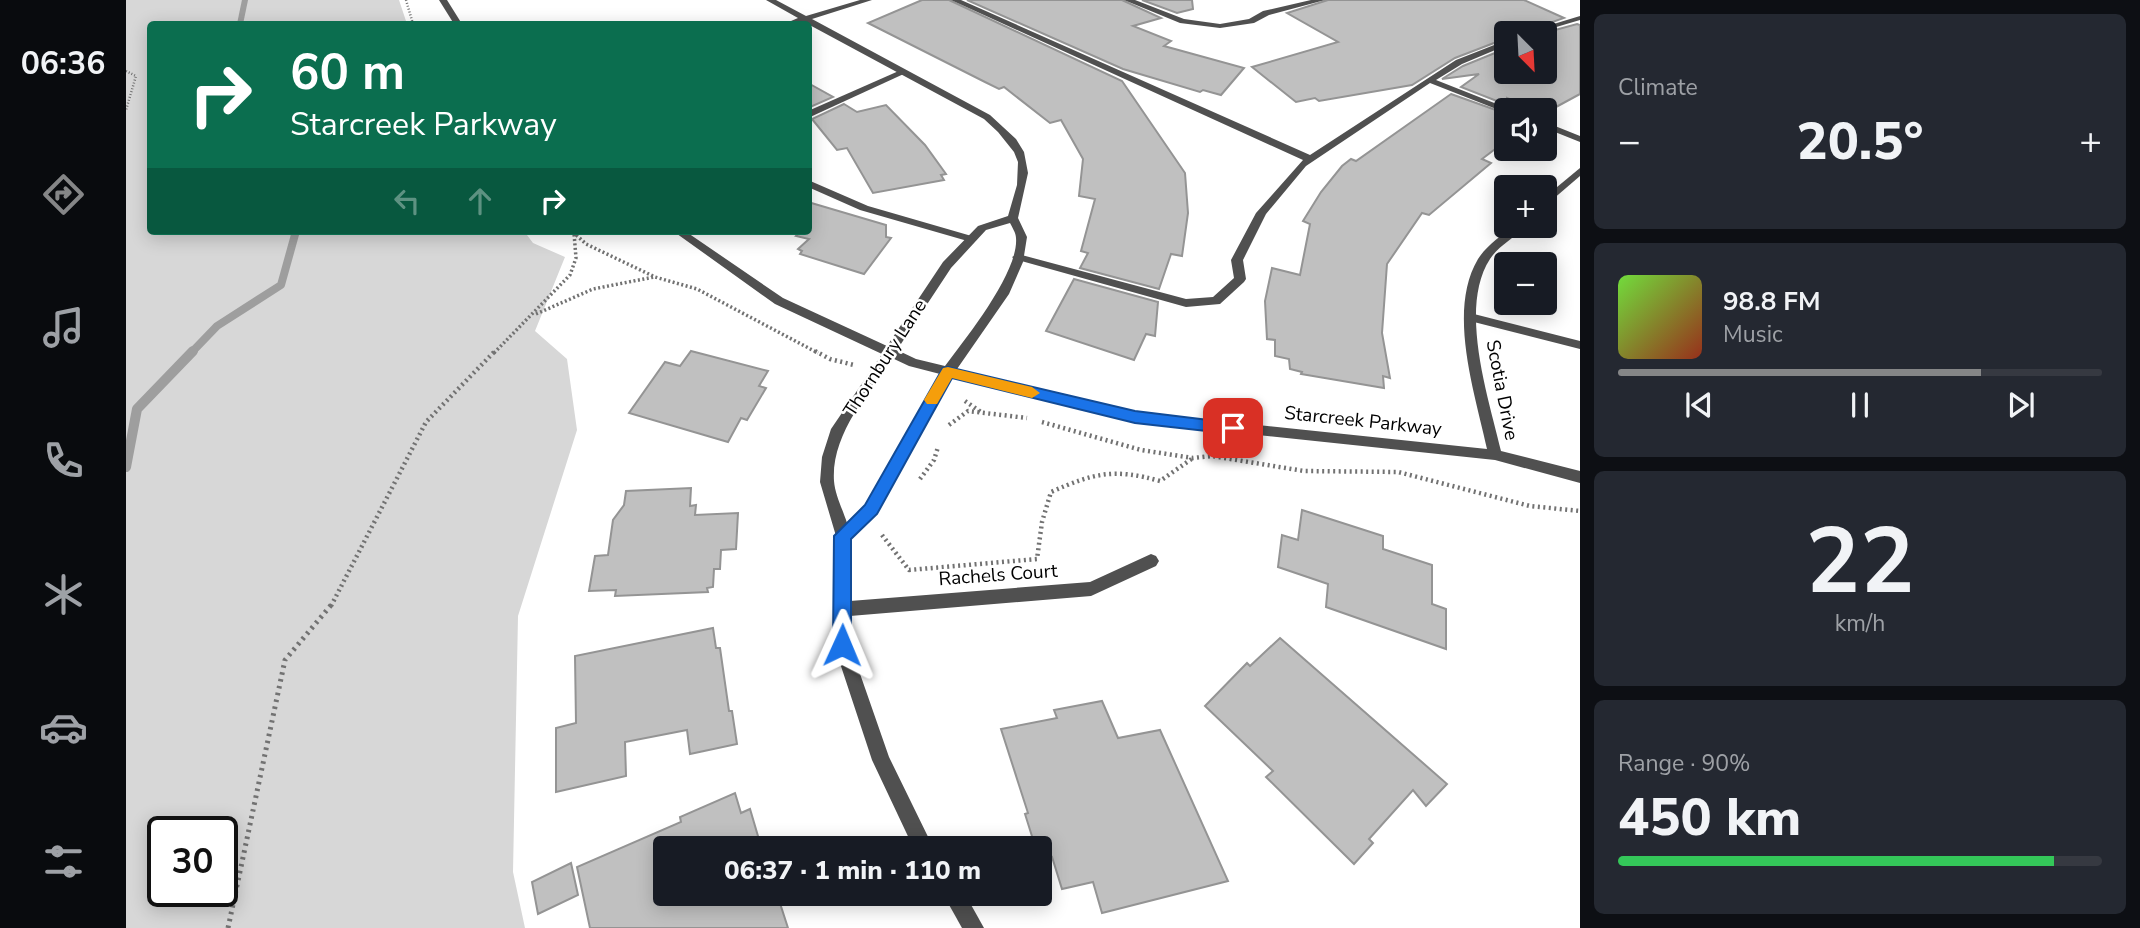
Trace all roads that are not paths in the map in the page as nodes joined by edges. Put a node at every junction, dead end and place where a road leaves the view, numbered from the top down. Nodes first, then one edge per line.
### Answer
1 (443, 0) edge
2 (770, 0) edge
3 (868, 0) edge
4 (955, 0) edge
5 (1128, 0) edge
6 (1321, 0) edge
7 (1580, 18) edge
8 (804, 19) junction
9 (456, 21) edge
10 (798, 21) edge
11 (808, 21) edge
12 (812, 23) edge
13 (1558, 24) edge
14 (1494, 47) edge
15 (904, 72) junction
16 (1429, 80) junction
17 (1494, 105) edge
18 (812, 113) edge
19 (1557, 130) edge
20 (1580, 139) edge
21 (1310, 159) junction
22 (1580, 171) edge
23 (812, 185) edge
24 (1557, 192) edge
25 (1013, 218) junction
26 (684, 235) edge
27 (1506, 238) edge
28 (971, 239) junction
29 (1018, 257) junction
30 (1470, 317) junction
31 (1580, 345) edge
32 (889, 351) junction
33 (948, 372) junction
34 (1495, 454) junction
35 (1580, 477) edge
36 (842, 536) junction
37 (1151, 561) dead end
38 (842, 609) junction
39 (918, 836) edge
40 (960, 906) edge
41 (974, 928) edge

1 - 9 street
2 - 8 street
3 - 8 street
4 - 21 street
5 - 6 street
7 - 13 street
8 - 10 street
8 - 11 street
12 - 15 street
14 - 16 street
15 - 18 street
15 - 25 street
16 - 17 street
16 - 21 street
19 - 20 street
21 - 29 street
22 - 24 street
23 - 28 street
25 - 28 street, Thornbury Lane
25 - 29 street
26 - 32 street, Starcreek Parkway
27 - 30 street, Scotia Drive
28 - 32 street, Thornbury Lane
29 - 33 street
30 - 31 street
30 - 34 street, Scotia Drive
32 - 33 street, Starcreek Parkway
32 - 36 street, Thornbury Lane
33 - 34 street, Starcreek Parkway
33 - 36 street
34 - 35 street, Starcreek Parkway
36 - 38 street, Thornbury Lane
37 - 38 street, Rachels Court
38 - 39 street, Thornbury Lane
40 - 41 street

